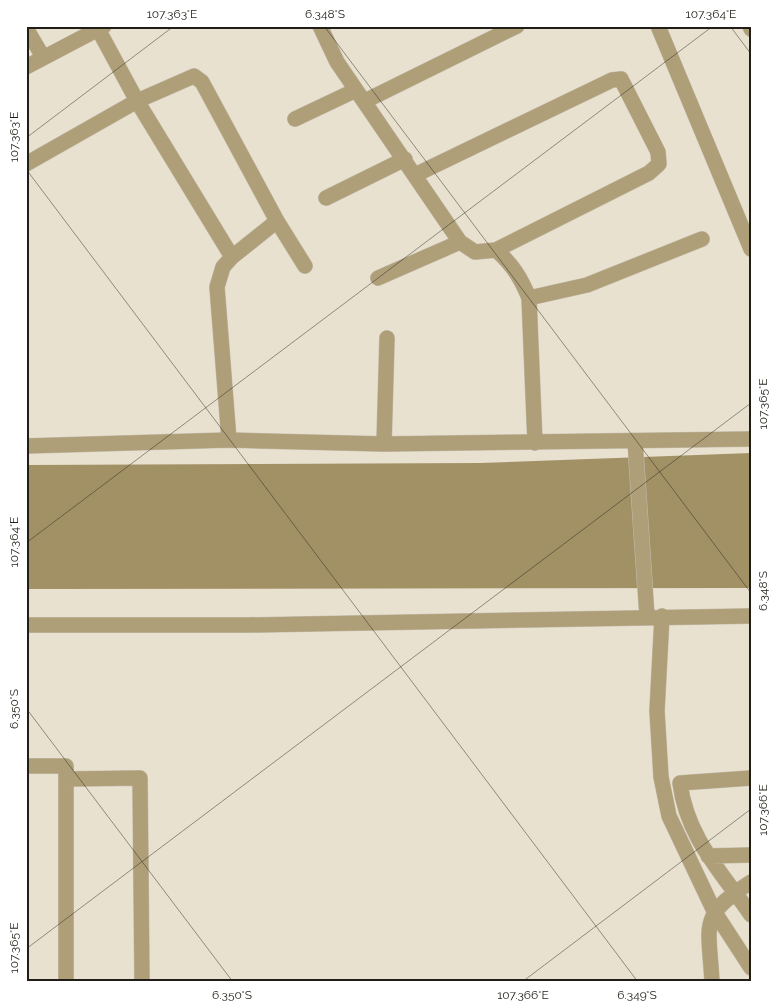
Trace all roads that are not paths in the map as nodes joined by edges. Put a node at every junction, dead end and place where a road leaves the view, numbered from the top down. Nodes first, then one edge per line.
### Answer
1 (320, 26) edge
2 (517, 26) edge
3 (658, 26) edge
4 (26, 28) edge
5 (101, 28) edge
6 (43, 57) junction
7 (26, 67) edge
8 (360, 95) junction
9 (137, 101) junction
10 (295, 119) dead end
11 (405, 160) junction
12 (26, 164) edge
13 (415, 174) junction
14 (326, 198) dead end
15 (277, 221) junction
16 (702, 239) dead end
17 (460, 242) junction
18 (751, 249) edge
19 (496, 250) junction
20 (232, 257) junction
21 (305, 266) dead end
22 (378, 278) dead end
23 (529, 298) junction
24 (387, 338) dead end
25 (751, 438) edge
26 (229, 440) junction
27 (634, 440) junction
28 (535, 443) junction
29 (384, 444) junction
30 (26, 446) edge
31 (654, 616) junction
32 (751, 616) edge
33 (26, 625) edge
34 (26, 766) edge
35 (751, 778) edge
36 (66, 779) junction
37 (751, 855) edge
38 (708, 856) junction
39 (751, 882) edge
40 (735, 892) junction
41 (714, 911) junction
42 (751, 915) edge
43 (751, 968) edge
44 (66, 982) edge
45 (142, 982) edge
46 (712, 982) edge

1 - 8 street
2 - 8 street
3 - 18 street
4 - 6 street
5 - 6 street
5 - 9 street
6 - 7 street
8 - 10 street
8 - 11 street
9 - 12 street
9 - 15 street
9 - 20 street
11 - 13 street
11 - 14 street
13 - 17 street
13 - 19 street
15 - 20 street
15 - 21 street
16 - 23 street
17 - 19 street
17 - 22 street
19 - 23 street
20 - 26 street
23 - 28 street
24 - 29 street
25 - 27 street
26 - 29 street
26 - 30 street
27 - 28 street
27 - 31 street
28 - 29 street
31 - 32 street
31 - 33 street
31 - 41 street
34 - 36 street
35 - 38 street
36 - 44 street
36 - 45 street
37 - 38 street
38 - 40 street
39 - 40 street
40 - 41 street
40 - 42 street
41 - 43 street
41 - 46 street

